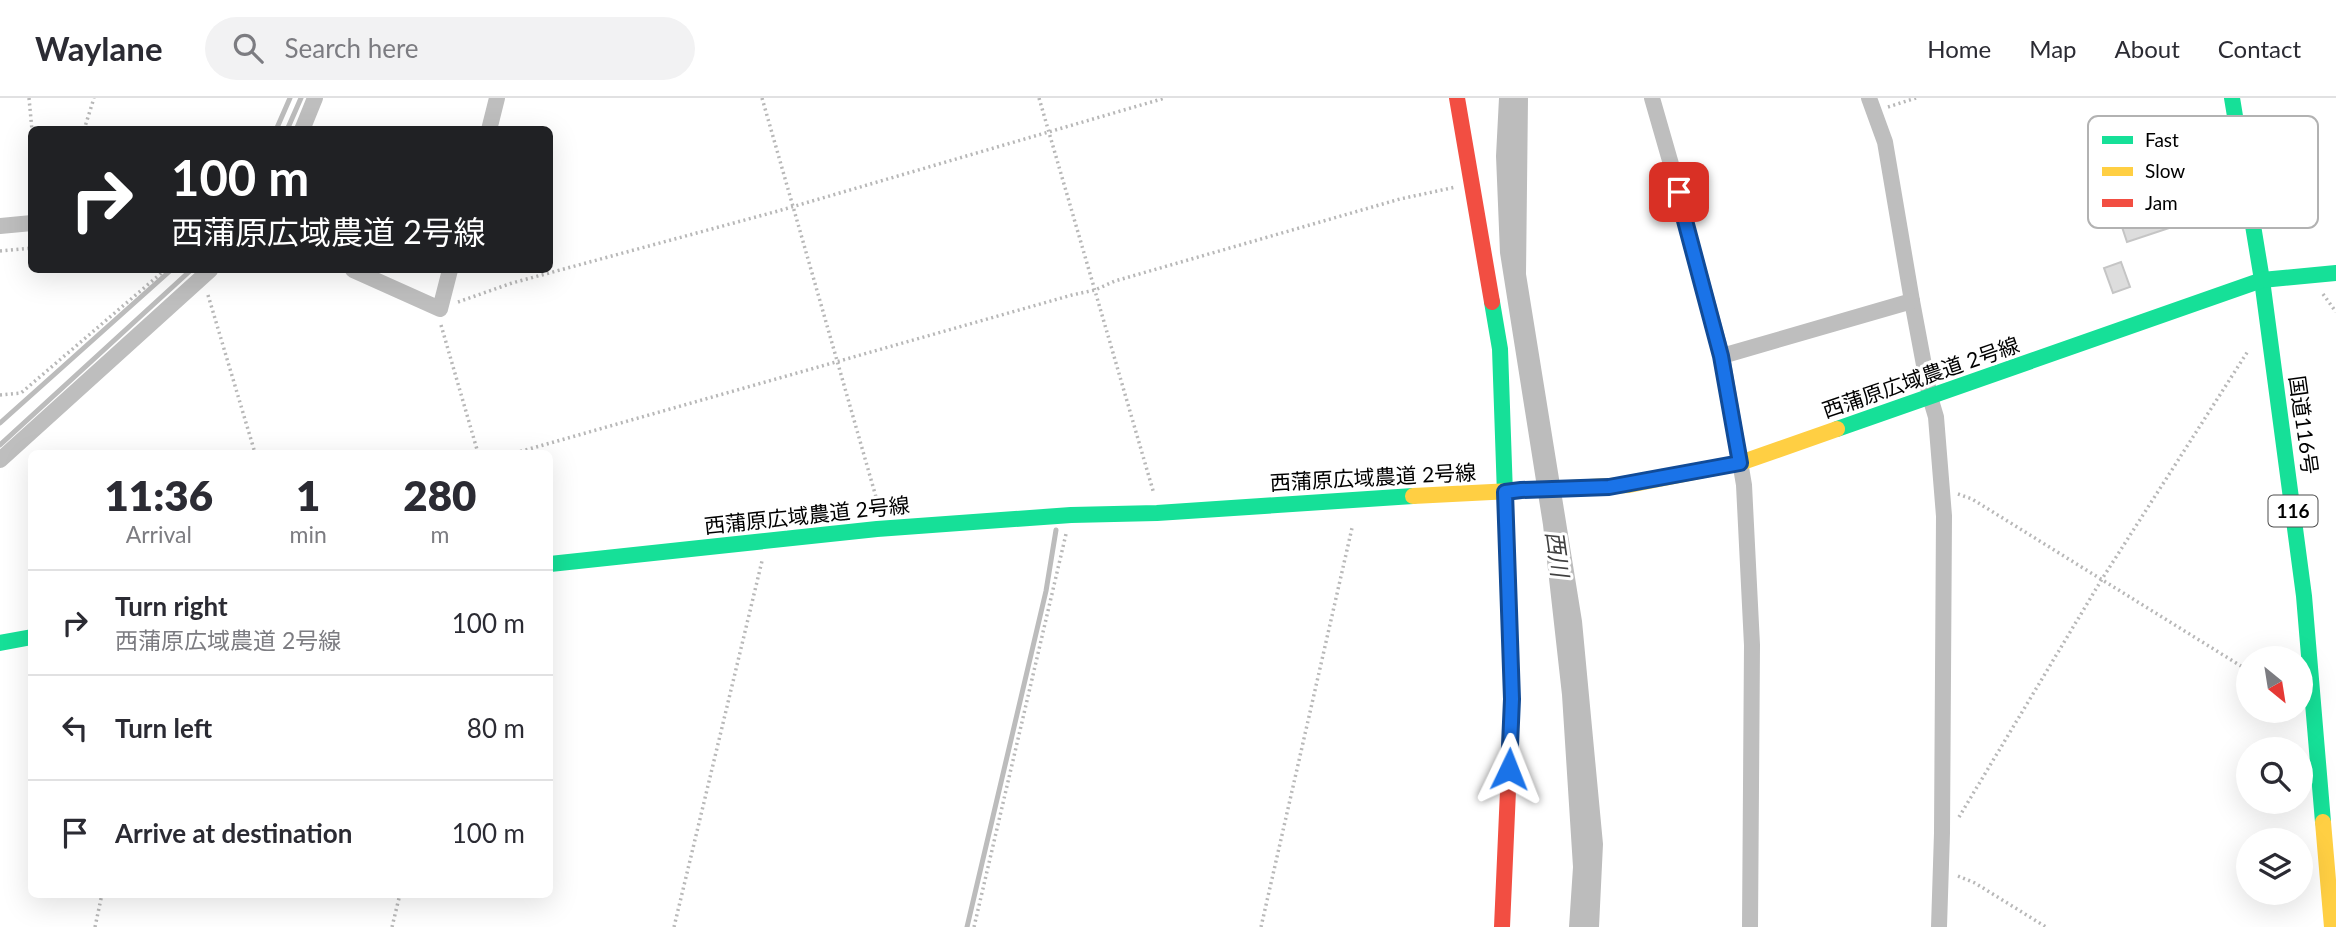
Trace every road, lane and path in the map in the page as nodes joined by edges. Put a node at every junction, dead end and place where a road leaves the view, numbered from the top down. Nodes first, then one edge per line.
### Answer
1 (29, 98) edge
2 (94, 98) edge
3 (315, 98) edge
4 (497, 98) edge
5 (762, 98) edge
6 (1040, 98) edge
7 (1165, 98) edge
8 (1457, 98) edge
9 (1652, 98) edge
10 (1916, 98) edge
11 (2232, 98) edge
12 (1871, 105) edge
13 (2235, 116) edge
14 (32, 126) edge
15 (85, 126) edge
16 (304, 126) edge
17 (490, 126) edge
18 (1049, 132) junction
19 (1474, 184) junction
20 (792, 205) junction
21 (28, 223) edge
22 (0, 226) edge
23 (2254, 228) edge
24 (28, 248) edge
25 (0, 251) edge
26 (553, 272) edge
27 (161, 273) edge
28 (206, 273) edge
29 (360, 273) edge
30 (449, 273) edge
31 (549, 273) edge
32 (2336, 273) edge
33 (2262, 279) junction
34 (1095, 290) junction
35 (1912, 300) junction
36 (440, 309) junction
37 (2270, 338) junction
38 (1721, 356) junction
39 (837, 362) junction
40 (0, 396) edge
41 (1930, 397) junction
42 (253, 450) edge
43 (477, 450) edge
44 (526, 450) edge
45 (0, 460) edge
46 (1740, 463) junction
47 (1942, 487) junction
48 (1513, 491) junction
49 (1157, 513) junction
50 (1070, 515) junction
51 (877, 528) junction
52 (1352, 528) dead end
53 (767, 540) junction
54 (553, 564) edge
55 (2102, 579) junction
56 (28, 638) edge
57 (0, 643) edge
58 (2236, 663) edge
59 (1942, 833) junction
60 (1940, 868) junction
61 (101, 898) edge
62 (399, 898) edge
63 (95, 927) edge
64 (392, 927) edge
65 (674, 927) edge
66 (974, 927) edge
67 (1261, 927) edge
68 (1502, 927) edge
69 (1750, 927) edge
70 (1939, 927) edge
71 (2046, 927) edge
72 (2332, 927) edge

1 - 14 path
2 - 15 path
3 - 16 street
4 - 17 street
5 - 20 path
6 - 18 path
7 - 18 path
8 - 19 main road
9 - 38 street
10 - 12 path
11 - 13 main road, 国道116号 / 116
12 - 35 street
18 - 20 path
18 - 34 path
19 - 34 path
19 - 48 main road
20 - 26 path
20 - 39 path
21 - 22 street
23 - 33 main road, 国道116号 / 116
24 - 25 path
27 - 40 path
28 - 42 path
28 - 45 street
29 - 36 street
30 - 36 street
31 - 36 path
32 - 33 main road, 西蒲原広域農道 2号線
33 - 37 main road, 国道116号 / 116
33 - 41 main road, 西蒲原広域農道 2号線
34 - 39 path
34 - 49 path
35 - 38 street
35 - 41 street
36 - 43 path
37 - 55 path
37 - 72 main road, 国道116号 / 116
38 - 46 street
39 - 44 path
39 - 51 path
41 - 46 main road, 西蒲原広域農道 2号線
41 - 47 street
46 - 48 main road, 西蒲原広域農道 2号線
46 - 69 street
47 - 55 path
47 - 59 street
48 - 49 main road, 西蒲原広域農道 2号線
48 - 68 main road
49 - 50 main road, 西蒲原広域農道 2号線
50 - 51 main road, 西蒲原広域農道 2号線
50 - 66 path
51 - 53 main road, 西蒲原広域農道 2号線
52 - 67 path
53 - 54 main road, 西蒲原広域農道 2号線
53 - 65 path
55 - 58 path
55 - 59 path
56 - 57 main road
59 - 60 street
60 - 70 street
60 - 71 path
61 - 63 path
62 - 64 path

